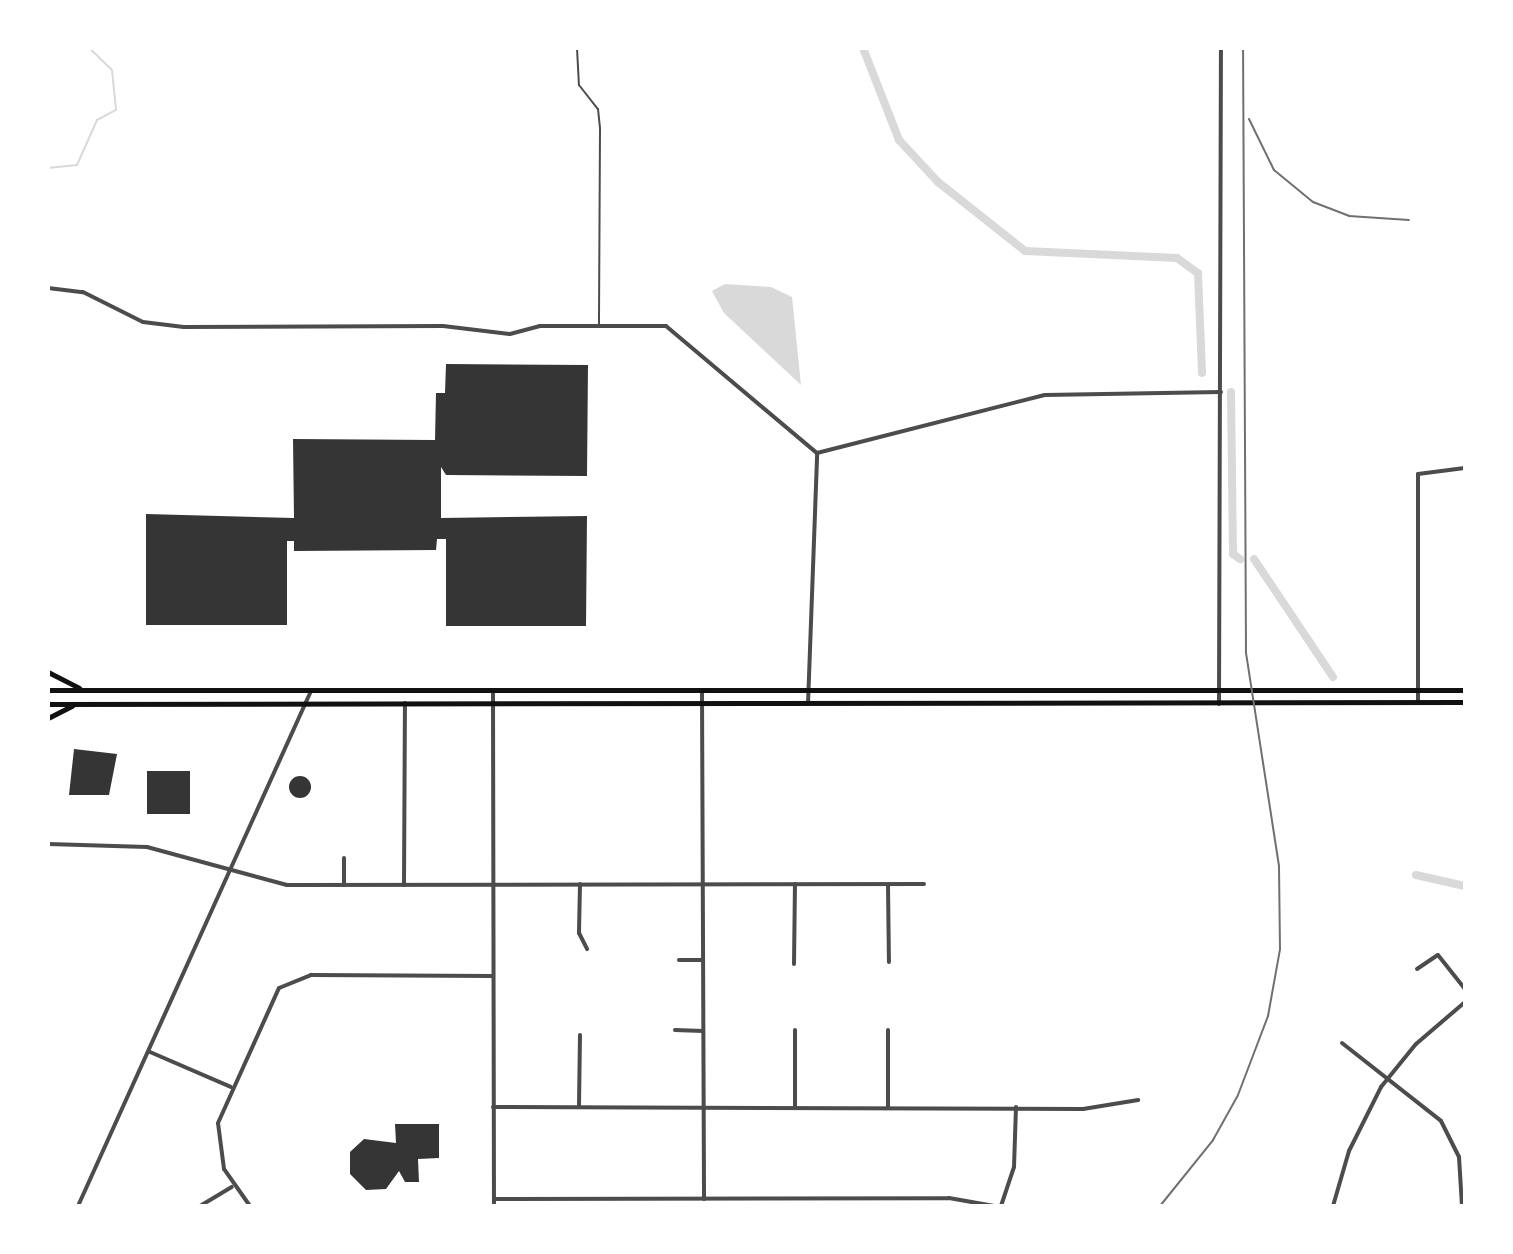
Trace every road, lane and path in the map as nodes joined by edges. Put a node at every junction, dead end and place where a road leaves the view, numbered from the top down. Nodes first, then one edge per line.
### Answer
1 (577, 48) edge
2 (1221, 48) edge
3 (48, 288) edge
4 (599, 325) junction
5 (1221, 392) junction
6 (817, 453) junction
7 (1465, 468) edge
8 (48, 672) edge
9 (48, 690) edge
10 (84, 690) junction
11 (1418, 690) junction
12 (1465, 690) edge
13 (311, 691) junction
14 (493, 691) junction
15 (808, 691) junction
16 (1219, 691) junction
17 (702, 692) junction
18 (493, 701) junction
19 (308, 702) junction
20 (405, 702) junction
21 (1418, 702) junction
22 (1465, 702) edge
23 (48, 704) edge
24 (80, 704) junction
25 (702, 704) junction
26 (808, 704) junction
27 (1219, 704) junction
28 (48, 718) edge
29 (48, 844) edge
30 (344, 858) dead end
31 (232, 869) junction
32 (580, 884) junction
33 (704, 884) junction
34 (795, 884) junction
35 (924, 884) dead end
36 (344, 885) junction
37 (404, 885) junction
38 (494, 885) junction
39 (888, 885) junction
40 (587, 949) dead end
41 (679, 960) dead end
42 (703, 960) junction
43 (889, 962) dead end
44 (794, 964) dead end
45 (1417, 969) dead end
46 (492, 976) junction
47 (1465, 989) edge
48 (1465, 1002) edge
49 (675, 1030) dead end
50 (795, 1030) dead end
51 (888, 1030) dead end
52 (703, 1031) junction
53 (580, 1035) dead end
54 (1342, 1043) dead end
55 (150, 1052) junction
56 (1388, 1077) junction
57 (231, 1087) junction
58 (1138, 1100) dead end
59 (579, 1106) junction
60 (493, 1107) junction
61 (703, 1107) junction
62 (795, 1107) junction
63 (888, 1107) junction
64 (1016, 1107) junction
65 (232, 1187) junction
66 (588, 1198) junction
67 (494, 1199) junction
68 (677, 1199) junction
69 (704, 1199) junction
70 (767, 1199) junction
71 (78, 1206) edge
72 (200, 1206) edge
73 (250, 1206) edge
74 (494, 1206) edge
75 (588, 1206) edge
76 (677, 1206) edge
77 (767, 1206) edge
78 (994, 1206) edge
79 (1001, 1206) edge
80 (1033, 1206) edge
81 (1107, 1206) edge
82 (1333, 1206) edge
83 (1462, 1206) edge

1 - 4 lane
2 - 5 street
3 - 4 street
4 - 6 street
5 - 6 street
5 - 16 street
6 - 15 street
7 - 11 street
8 - 10 main road
9 - 10 main road
10 - 13 main road
11 - 12 main road
11 - 16 main road
11 - 21 street
13 - 14 main road
13 - 19 street
14 - 17 main road
14 - 18 street
15 - 16 main road
15 - 17 main road
15 - 26 street
16 - 27 street
17 - 25 street
18 - 20 main road
18 - 25 main road
18 - 38 street
19 - 20 main road
19 - 24 main road
19 - 31 street
20 - 37 street
21 - 22 main road
21 - 27 main road
23 - 24 main road
24 - 28 main road
25 - 26 main road
25 - 33 street
26 - 27 main road
29 - 31 street
30 - 36 street
31 - 36 street
31 - 55 street
32 - 33 street
32 - 38 street
32 - 40 street
33 - 34 street
33 - 42 street
34 - 39 street
34 - 44 street
35 - 39 street
36 - 37 street
37 - 38 street
38 - 46 street
39 - 43 street
41 - 42 street
42 - 52 street
45 - 47 street
46 - 57 street
46 - 60 street
48 - 56 street
49 - 52 street
50 - 62 street
51 - 63 street
52 - 61 street
53 - 59 street
54 - 56 street
55 - 57 street
55 - 71 street
56 - 82 street
56 - 83 street
57 - 65 street
58 - 64 street
59 - 60 street
59 - 61 street
60 - 67 street
61 - 62 street
61 - 69 street
62 - 63 street
63 - 64 street
64 - 79 street
65 - 72 street
65 - 73 street
66 - 67 street
66 - 68 street
66 - 75 street
67 - 74 street
68 - 69 street
68 - 76 street
69 - 70 street
70 - 77 street
70 - 78 street
80 - 81 street

